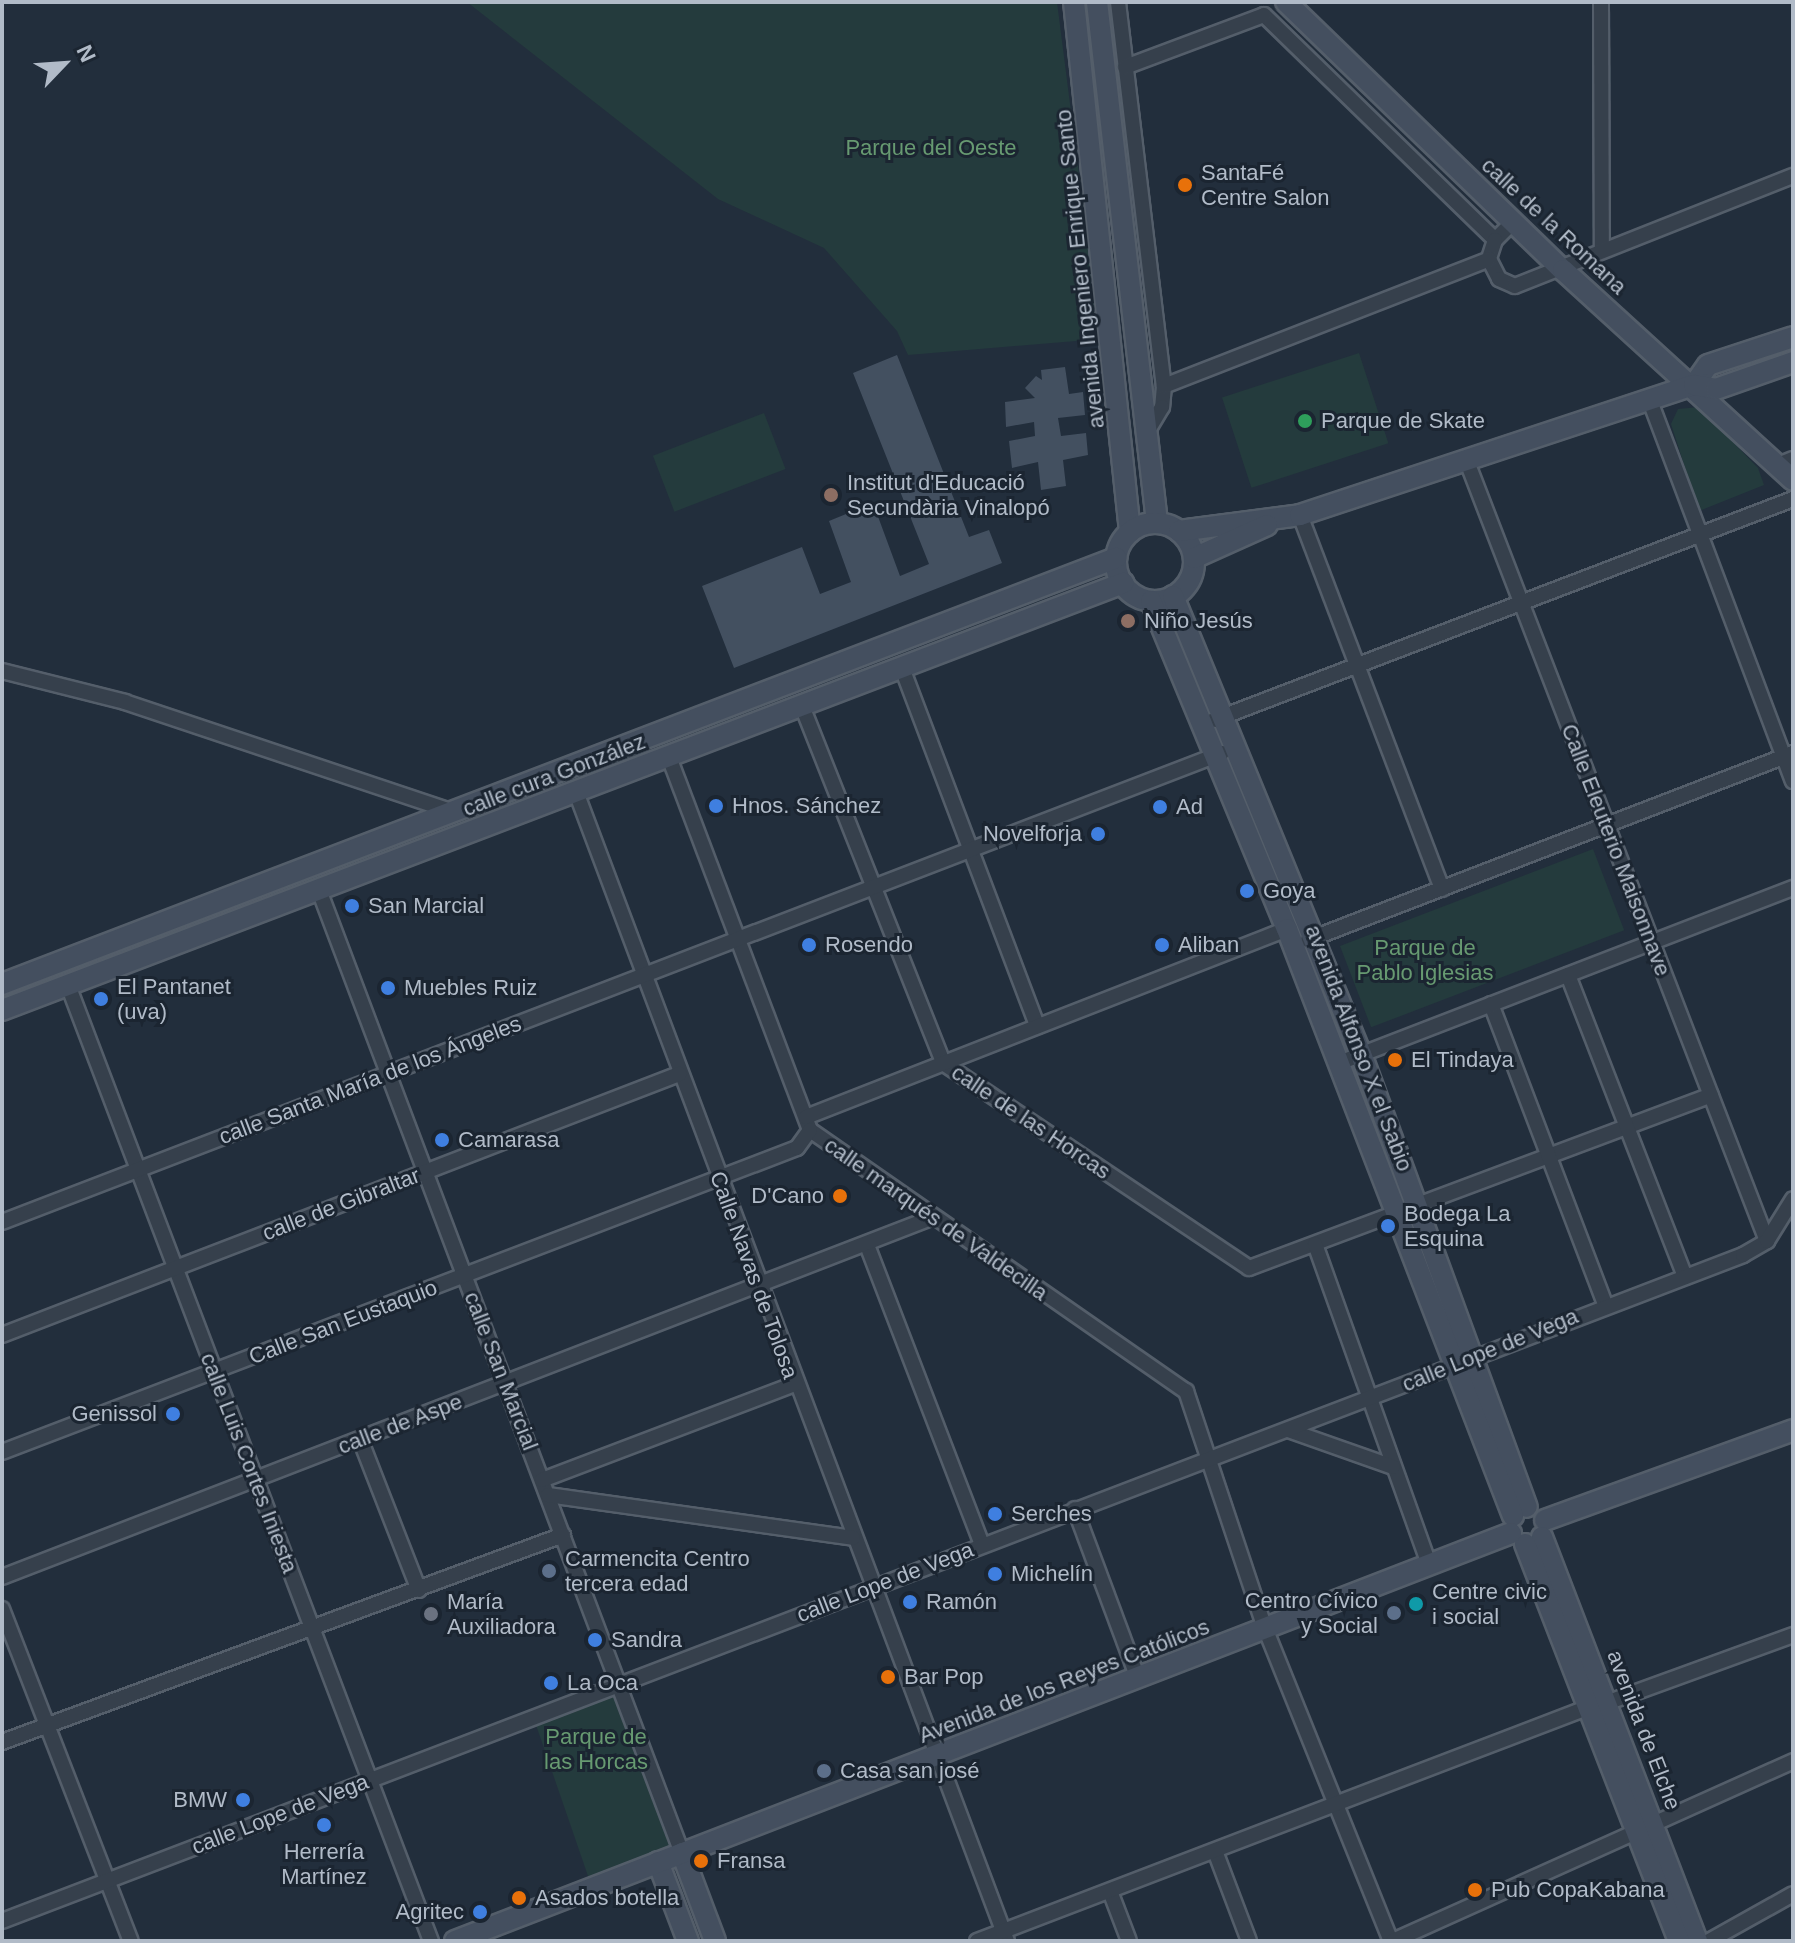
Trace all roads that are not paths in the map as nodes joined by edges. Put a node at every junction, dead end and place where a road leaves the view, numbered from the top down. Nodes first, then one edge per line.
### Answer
1 (1074, 2) edge
2 (1097, 2) edge
3 (1118, 2) edge
4 (1273, 2) edge
5 (1286, 2) edge
6 (1601, 2) edge
7 (1264, 15) junction
8 (1125, 67) junction
9 (1793, 176) edge
10 (1513, 222) junction
11 (1495, 240) junction
12 (1602, 248) junction
13 (1489, 259) junction
14 (1563, 270) junction
15 (1793, 337) edge
16 (1793, 362) edge
17 (1694, 385) junction
18 (1164, 386) junction
19 (1650, 401) junction
20 (1145, 435) junction
21 (1466, 459) junction
22 (1788, 468) edge
23 (1793, 499) edge
24 (1300, 515) junction
25 (1277, 519) junction
26 (1157, 522) junction
27 (1179, 531) junction
28 (1130, 532) junction
29 (1701, 536) junction
30 (1116, 558) junction
31 (1194, 558) junction
32 (1123, 583) junction
33 (1173, 596) junction
34 (1151, 601) junction
35 (1522, 605) junction
36 (1357, 667) junction
37 (902, 668) junction
38 (2, 671) edge
39 (802, 706) junction
40 (1223, 717) junction
41 (1202, 724) junction
42 (1236, 748) junction
43 (1215, 755) junction
44 (1788, 755) edge
45 (669, 757) junction
46 (1793, 781) edge
47 (576, 792) junction
48 (451, 811) junction
49 (1607, 825) junction
50 (971, 849) junction
51 (872, 886) junction
52 (1793, 888) edge
53 (1442, 889) junction
54 (319, 890) junction
55 (738, 938) junction
56 (1290, 938) junction
57 (1315, 938) junction
58 (1652, 942) junction
59 (643, 975) junction
60 (1568, 975) junction
61 (2, 984) edge
62 (68, 985) junction
63 (1491, 1004) junction
64 (2, 1010) edge
65 (1037, 1026) junction
66 (1361, 1054) junction
67 (943, 1063) junction
68 (1339, 1063) junction
69 (388, 1073) junction
70 (679, 1074) junction
71 (1711, 1095) junction
72 (808, 1123) junction
73 (1628, 1128) junction
74 (1547, 1156) junction
75 (138, 1169) junction
76 (426, 1172) junction
77 (718, 1179) junction
78 (1793, 1199) edge
79 (1407, 1208) junction
80 (931, 1218) junction
81 (2, 1222) edge
82 (1767, 1241) junction
83 (1315, 1244) junction
84 (867, 1245) junction
85 (175, 1268) junction
86 (465, 1275) junction
87 (1685, 1277) junction
88 (758, 1289) junction
89 (1605, 1304) junction
90 (2, 1335) edge
91 (1465, 1360) junction
92 (214, 1370) junction
93 (506, 1384) junction
94 (795, 1384) junction
95 (1366, 1399) junction
96 (1288, 1430) junction
97 (1793, 1430) edge
98 (360, 1439) junction
99 (2, 1452) edge
100 (1210, 1459) junction
101 (1393, 1467) junction
102 (255, 1479) junction
103 (542, 1480) junction
104 (548, 1495) junction
105 (1075, 1509) junction
106 (1527, 1526) junction
107 (563, 1535) junction
108 (853, 1538) junction
109 (982, 1545) junction
110 (1429, 1564) junction
111 (2, 1577) edge
112 (872, 1587) junction
113 (419, 1590) junction
114 (2, 1609) edge
115 (1265, 1628) junction
116 (312, 1629) junction
117 (1793, 1635) edge
118 (1138, 1678) junction
119 (621, 1680) junction
120 (1599, 1705) junction
121 (45, 1725) junction
122 (2, 1742) edge
123 (936, 1757) junction
124 (1793, 1761) edge
125 (369, 1780) junction
126 (1338, 1804) junction
127 (1646, 1827) junction
128 (1215, 1851) junction
129 (682, 1853) junction
130 (658, 1862) junction
131 (108, 1880) junction
132 (1110, 1891) junction
133 (1793, 1894) edge
134 (2, 1921) edge
135 (1005, 1936) edge
136 (131, 1941) edge
137 (431, 1941) edge
138 (455, 1941) edge
139 (688, 1941) edge
140 (715, 1941) edge
141 (977, 1941) edge
142 (1129, 1941) edge
143 (1249, 1941) edge
144 (1392, 1941) edge
145 (1679, 1941) edge
146 (1697, 1941) edge
147 (1709, 1941) edge

1 - 28 street, avenida Ingeniero Enrique Santo
2 - 20 street, avenida Ingeniero Enrique Santo
3 - 8 street
4 - 7 street
5 - 10 street, calle de la Romana
6 - 12 street
7 - 8 street
7 - 11 street
8 - 18 street
9 - 12 street
10 - 11 street
10 - 14 street, calle de la Romana
11 - 13 street
12 - 14 street
13 - 14 street
13 - 18 street
14 - 17 street, calle de la Romana
15 - 17 street
16 - 17 street
17 - 19 street
17 - 22 street, calle de la Romana
18 - 20 street
19 - 21 street
19 - 29 street
20 - 26 street, avenida Ingeniero Enrique Santo
21 - 24 street
21 - 35 street, Calle Eleuterio Maisonnave
23 - 29 street
24 - 25 street
24 - 36 street
25 - 27 street
25 - 31 street
26 - 27 street
26 - 28 street
27 - 31 street
28 - 30 street
29 - 35 street
29 - 44 street
30 - 32 street
30 - 48 street, calle cura González
31 - 33 street
32 - 34 street
32 - 37 street, calle cura González
33 - 34 street
33 - 40 street, avenida Alfonso X el Sabio
34 - 41 street, avenida Alfonso X el Sabio
35 - 36 street
35 - 49 street, Calle Eleuterio Maisonnave
36 - 40 street
36 - 53 street
37 - 39 street, calle cura González
37 - 50 street
38 - 48 street
39 - 45 street, calle cura González
39 - 51 street, calle de las Horcas
40 - 41 street
40 - 42 street, avenida Alfonso X el Sabio
41 - 43 street, avenida Alfonso X el Sabio
42 - 43 street, calle Santa María de los Ángeles
42 - 57 street, avenida Alfonso X el Sabio
43 - 50 street, calle Santa María de los Ángeles
43 - 56 street, avenida Alfonso X el Sabio
44 - 46 street
44 - 49 street, Calle San Eustaquio
45 - 47 street, calle cura González
45 - 55 street, calle marqués de Valdecilla
47 - 54 street, calle cura González
47 - 59 street, Calle Navas de Tolosa
48 - 61 street, calle cura González
49 - 53 street, Calle San Eustaquio
49 - 58 street, Calle Eleuterio Maisonnave
50 - 51 street, calle Santa María de los Ángeles
50 - 65 street
51 - 55 street, calle Santa María de los Ángeles
51 - 67 street, calle de las Horcas
52 - 58 street
53 - 57 street, Calle San Eustaquio
54 - 62 street, calle cura González
54 - 69 street, calle San Marcial
55 - 59 street, calle Santa María de los Ángeles
55 - 72 street, calle marqués de Valdecilla
56 - 57 street, Calle San Eustaquio
56 - 65 street, Calle San Eustaquio
56 - 68 street, avenida Alfonso X el Sabio
57 - 66 street, avenida Alfonso X el Sabio
58 - 60 street
58 - 71 street, Calle Eleuterio Maisonnave
59 - 69 street, calle Santa María de los Ángeles
59 - 70 street, Calle Navas de Tolosa
60 - 63 street
60 - 73 street
62 - 64 street, calle cura González
62 - 75 street, calle Luis Cortes Iniesta
63 - 66 street
63 - 74 street
65 - 67 street, Calle San Eustaquio
66 - 68 street
66 - 79 street, avenida Alfonso X el Sabio
67 - 72 street, Calle San Eustaquio
67 - 83 street, calle de las Horcas
68 - 79 street, avenida Alfonso X el Sabio
69 - 75 street, calle Santa María de los Ángeles
69 - 76 street, calle San Marcial
70 - 76 street, calle de Gibraltar
70 - 77 street, Calle Navas de Tolosa
71 - 73 street, calle de las Horcas
71 - 82 street, Calle Eleuterio Maisonnave
72 - 77 street, Calle San Eustaquio
72 - 80 street, calle marqués de Valdecilla
73 - 74 street, calle de las Horcas
73 - 87 street
74 - 79 street, calle de las Horcas
74 - 89 street
75 - 81 street, calle Santa María de los Ángeles
75 - 85 street, calle Luis Cortes Iniesta
76 - 85 street, calle de Gibraltar
76 - 86 street, calle San Marcial
77 - 86 street, Calle San Eustaquio
77 - 88 street, Calle Navas de Tolosa
78 - 82 street
79 - 83 street, calle de las Horcas
79 - 91 street, avenida Alfonso X el Sabio
80 - 84 street, calle de Aspe
80 - 100 street, calle marqués de Valdecilla
82 - 87 street, calle Lope de Vega
83 - 95 street
84 - 88 street, calle de Aspe
84 - 109 street
85 - 90 street, calle de Gibraltar
85 - 92 street, calle Luis Cortes Iniesta
86 - 92 street, Calle San Eustaquio
86 - 93 street, calle San Marcial
87 - 89 street, calle Lope de Vega
88 - 93 street, calle de Aspe
88 - 94 street, Calle Navas de Tolosa
89 - 91 street, calle Lope de Vega
91 - 95 street, calle Lope de Vega
91 - 106 street, avenida Alfonso X el Sabio
92 - 99 street, Calle San Eustaquio
92 - 102 street, calle Luis Cortes Iniesta
93 - 98 street, calle de Aspe
93 - 103 street, calle San Marcial
94 - 103 street
94 - 108 street, Calle Navas de Tolosa
95 - 96 street, calle Lope de Vega
95 - 101 street
96 - 100 street, calle Lope de Vega
96 - 101 street
97 - 106 street, Avenida de los Reyes Católicos
98 - 102 street, calle de Aspe
98 - 113 street
100 - 105 street, calle Lope de Vega
100 - 115 street, calle marqués de Valdecilla
101 - 110 street
102 - 111 street, calle de Aspe
102 - 116 street, calle Luis Cortes Iniesta
103 - 104 street, calle San Marcial
104 - 107 street, calle San Marcial
104 - 108 street
105 - 109 street, calle Lope de Vega
105 - 118 street
106 - 110 street, Avenida de los Reyes Católicos
106 - 120 street, avenida de Elche
107 - 113 street
107 - 119 street, calle San Marcial
108 - 112 street, Calle Navas de Tolosa
109 - 112 street, calle Lope de Vega
110 - 115 street, Avenida de los Reyes Católicos
112 - 119 street, calle Lope de Vega
112 - 123 street, Calle Navas de Tolosa
113 - 116 street
114 - 121 street
115 - 118 street, Avenida de los Reyes Católicos
115 - 126 street, calle marqués de Valdecilla
116 - 121 street
116 - 125 street, calle Luis Cortes Iniesta
117 - 120 street
118 - 123 street, Avenida de los Reyes Católicos
119 - 125 street, calle Lope de Vega
119 - 129 street, calle San Marcial
120 - 126 street
120 - 127 street, avenida de Elche
121 - 122 street
121 - 131 street
123 - 129 street, Avenida de los Reyes Católicos
123 - 135 street, Calle Navas de Tolosa
124 - 127 street
125 - 131 street, calle Lope de Vega
125 - 137 street, calle Luis Cortes Iniesta
126 - 128 street
126 - 144 street, calle marqués de Valdecilla
127 - 144 street
127 - 145 street, avenida de Elche
127 - 146 street, avenida de Elche
128 - 132 street
128 - 143 street
129 - 130 street, Avenida de los Reyes Católicos
129 - 140 street
130 - 138 street, Avenida de los Reyes Católicos
130 - 139 street
131 - 134 street, calle Lope de Vega
131 - 136 street
132 - 135 street
132 - 142 street
133 - 147 street
135 - 141 street

